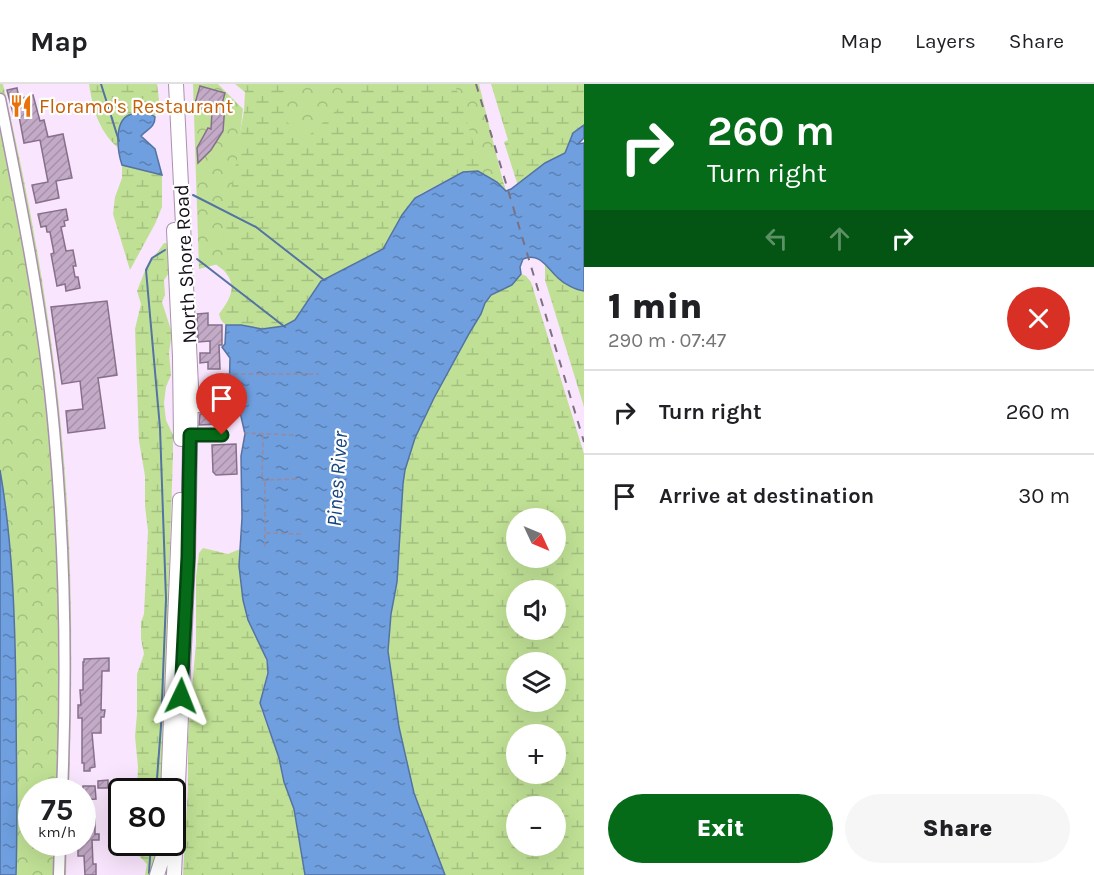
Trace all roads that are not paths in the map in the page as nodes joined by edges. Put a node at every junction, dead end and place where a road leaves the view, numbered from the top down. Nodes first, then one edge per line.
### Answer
1 (167, 84) edge
2 (176, 84) edge
3 (0, 99) edge
4 (191, 410) junction
5 (190, 435) junction
6 (62, 778) edge
7 (169, 778) edge
8 (60, 856) edge
9 (163, 856) edge
10 (166, 856) edge
11 (59, 875) edge
12 (157, 875) edge
13 (165, 875) edge
14 (174, 875) edge

1 - 7 highway, North Shore Road
2 - 4 highway, North Shore Road
3 - 6 main road
4 - 5 highway, North Shore Road
4 - 5 lane
5 - 14 highway, North Shore Road
8 - 11 main road
9 - 12 highway
10 - 13 highway

